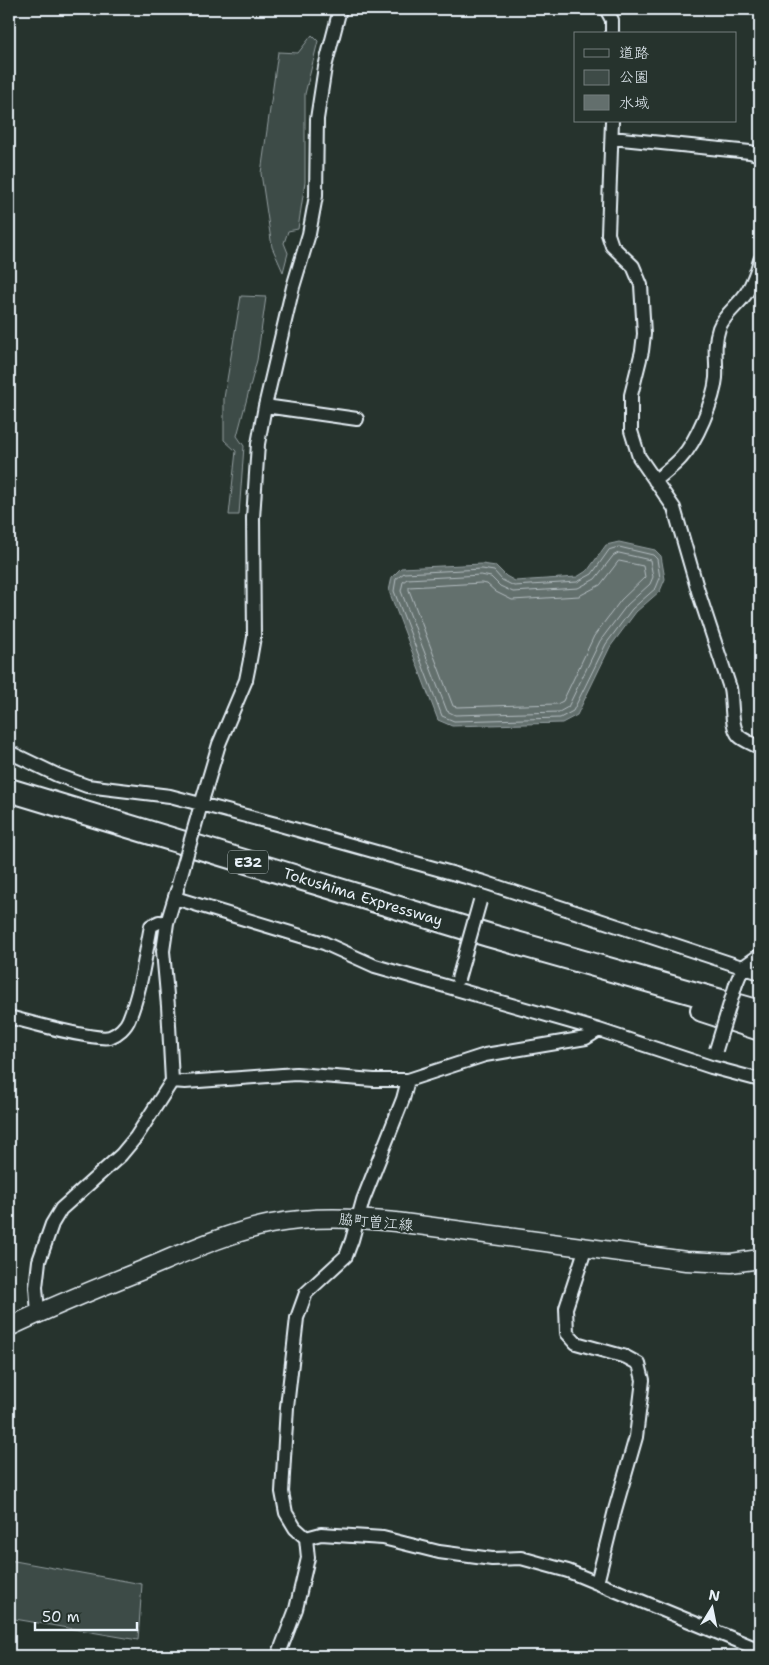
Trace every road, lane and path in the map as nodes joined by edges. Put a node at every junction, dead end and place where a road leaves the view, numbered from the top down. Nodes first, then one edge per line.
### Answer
1 (340, 9) edge
2 (606, 9) edge
3 (612, 32) edge
4 (612, 122) edge
5 (612, 138) junction
6 (760, 155) edge
7 (760, 260) edge
8 (265, 406) junction
9 (357, 419) dead end
10 (655, 481) junction
11 (760, 748) edge
12 (9, 752) edge
13 (9, 790) edge
14 (200, 809) junction
15 (484, 882) junction
16 (176, 892) junction
17 (167, 923) junction
18 (488, 935) junction
19 (760, 955) edge
20 (743, 967) junction
21 (760, 972) edge
22 (457, 984) junction
23 (760, 1012) edge
24 (9, 1018) edge
25 (760, 1029) edge
26 (599, 1030) junction
27 (711, 1067) junction
28 (408, 1080) junction
29 (760, 1080) edge
30 (172, 1081) junction
31 (358, 1218) junction
32 (586, 1247) junction
33 (760, 1259) edge
34 (38, 1313) junction
35 (9, 1327) edge
36 (306, 1538) junction
37 (597, 1583) junction
38 (760, 1650) edge
39 (278, 1656) edge

1 - 8 street
2 - 3 street
4 - 5 street
5 - 6 street
5 - 10 street
7 - 10 street
8 - 9 street
8 - 14 street
10 - 11 street
12 - 14 street
13 - 18 highway, Tokushima Expressway / E32
14 - 15 street
14 - 16 street, bridge
15 - 20 street
15 - 22 street, bridge
16 - 17 street
16 - 22 street
17 - 24 street
17 - 30 street
18 - 23 highway, Tokushima Expressway / E32
18 - 25 highway, Tokushima Expressway / E32
19 - 20 street
20 - 21 street
20 - 27 street, bridge
22 - 26 street
26 - 27 street
26 - 28 street
27 - 29 street
28 - 30 street
28 - 31 street
30 - 34 street
31 - 32 main road, 脇町曽江線
31 - 34 main road, 脇町曽江線
31 - 36 street
32 - 33 main road, 脇町曽江線
32 - 37 street
34 - 35 main road, 脇町曽江線
36 - 37 street
36 - 39 street
37 - 38 street

